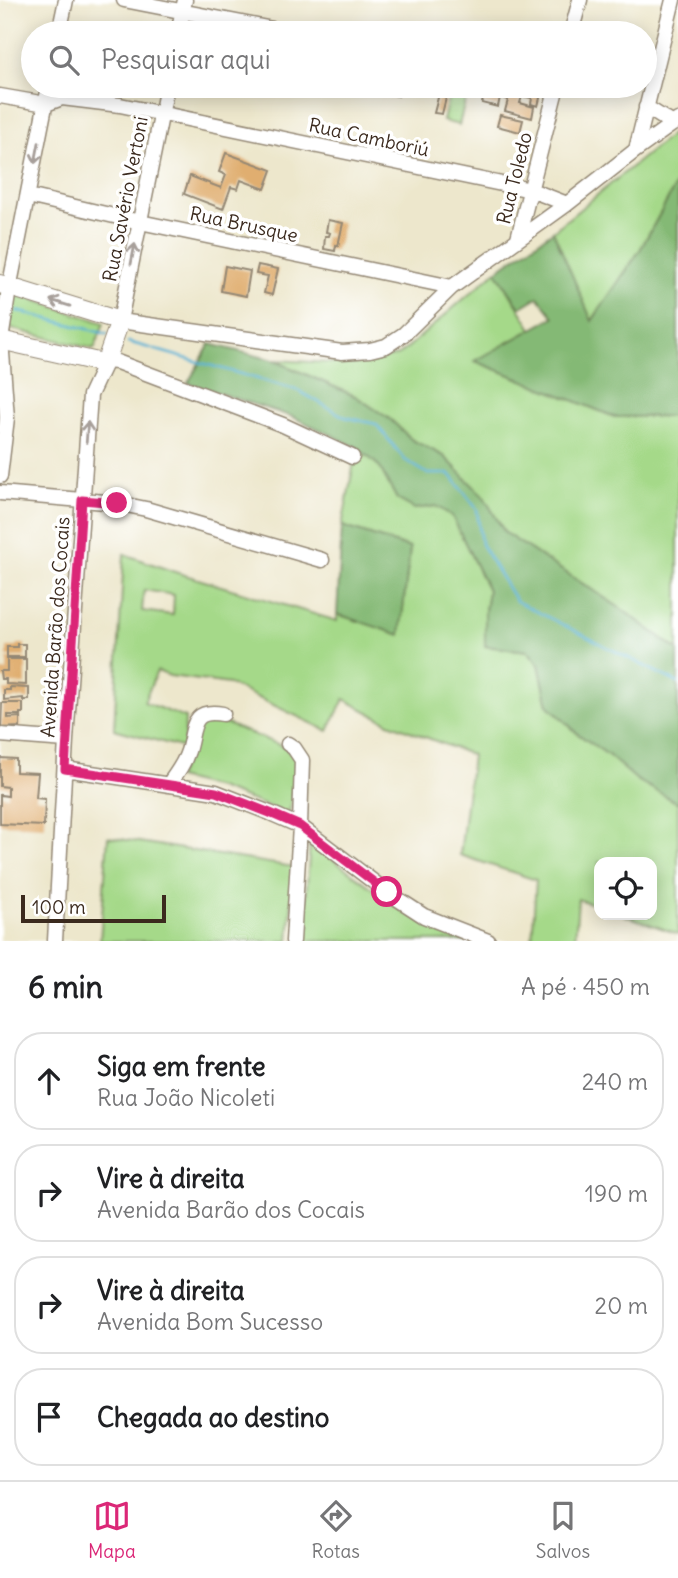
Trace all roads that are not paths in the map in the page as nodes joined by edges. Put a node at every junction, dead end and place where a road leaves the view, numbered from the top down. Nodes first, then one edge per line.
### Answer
1 (66, 0) edge
2 (124, 0) edge
3 (580, 0) edge
4 (673, 0) edge
5 (183, 6) edge
6 (62, 21) edge
7 (244, 21) edge
8 (574, 21) edge
9 (657, 63) edge
10 (0, 96) edge
11 (47, 98) edge
12 (165, 98) edge
13 (554, 98) edge
14 (648, 98) edge
15 (46, 104) junction
16 (646, 107) junction
17 (162, 113) junction
18 (676, 122) edge
19 (636, 150) junction
20 (531, 190) junction
21 (28, 197) junction
22 (566, 204) junction
23 (140, 222) junction
24 (518, 238) junction
25 (5, 285) edge
26 (452, 287) junction
27 (120, 321) junction
28 (1, 340) edge
29 (106, 361) junction
30 (352, 457) dead end
31 (0, 476) edge
32 (0, 494) edge
33 (82, 500) junction
34 (322, 560) dead end
35 (223, 714) dead end
36 (0, 735) edge
37 (66, 740) junction
38 (288, 744) dead end
39 (65, 769) junction
40 (168, 785) junction
41 (300, 826) junction
42 (55, 941) edge
43 (293, 941) edge
44 (488, 941) edge

1 - 6 street
2 - 5 street
3 - 8 street
4 - 9 street
5 - 7 street
10 - 15 street, Rua Camboriú
11 - 15 street
12 - 17 street, Rua Savério Vertoni
13 - 20 street, Rua Toledo
14 - 16 street
15 - 17 street, Rua Camboriú
15 -> 21 street
16 - 18 street
16 - 19 street
17 - 20 street, Rua Camboriú
17 - 23 street, Rua Savério Vertoni
18 - 19 street
19 - 22 street
20 - 22 street, Rua Camboriú
20 - 24 street, Rua Toledo
21 - 23 street, Rua Brusque
21 - 25 street
22 - 24 street
23 - 26 street, Rua Brusque
27 -> 23 street, Rua Savério Vertoni
24 - 26 street
27 -> 25 main road
25 - 28 street
26 - 27 street
27 - 29 main road
28 - 29 main road
28 - 31 street
29 - 30 street
33 -> 29 street, Avenida Barão dos Cocais
32 - 33 street
33 - 34 street
33 - 37 street, Avenida Barão dos Cocais
35 - 40 street
36 - 37 street
37 - 39 street, Avenida Barão dos Cocais
38 - 41 street
39 - 40 street
39 - 42 street, Avenida Barão dos Cocais
40 - 41 street
41 - 43 street
41 - 44 street

